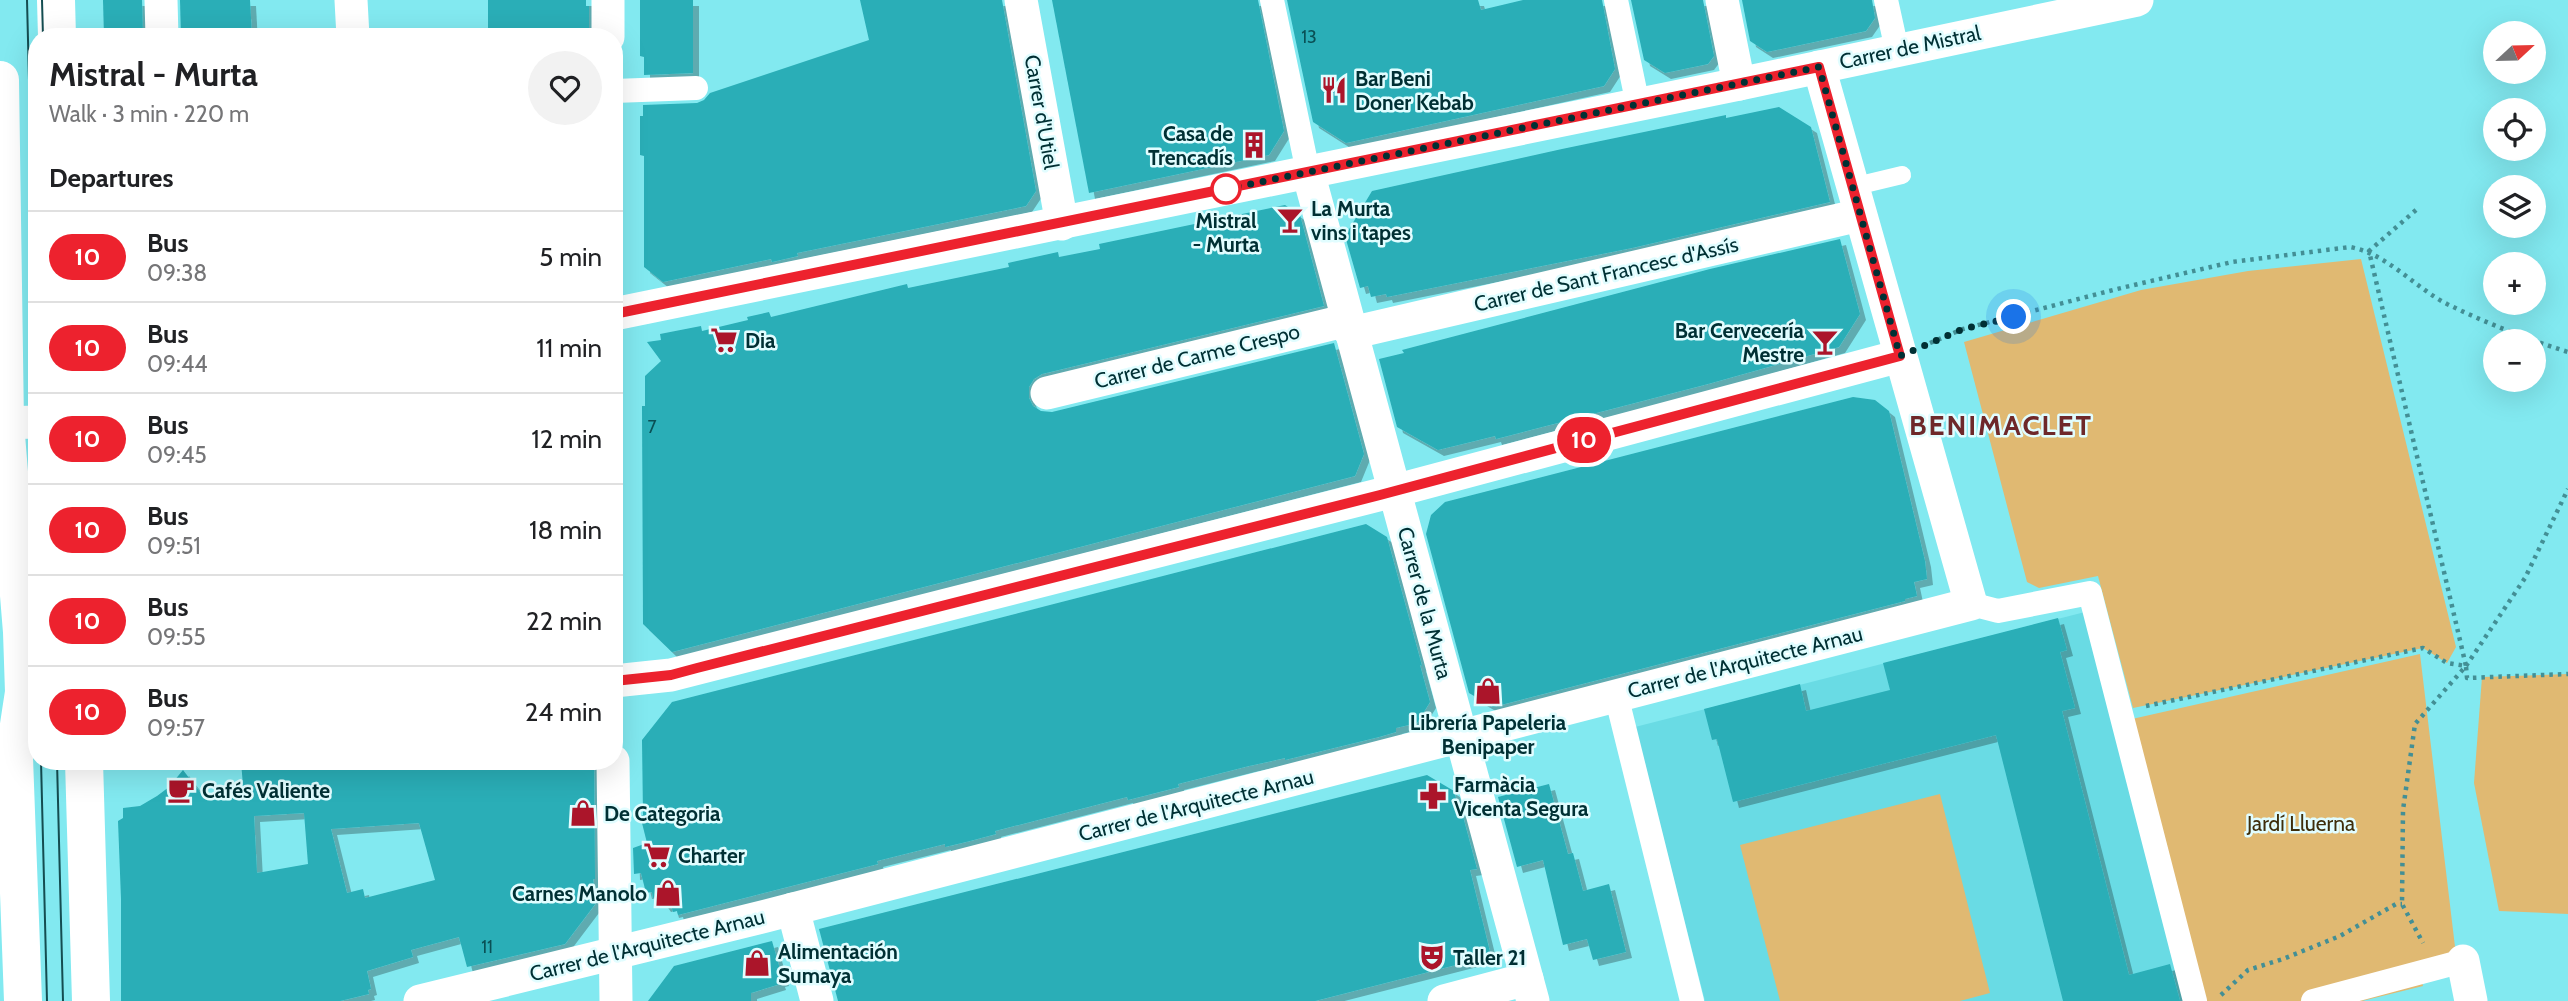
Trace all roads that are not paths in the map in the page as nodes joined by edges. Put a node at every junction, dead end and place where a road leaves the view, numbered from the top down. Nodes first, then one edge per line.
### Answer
1 (56, 0) edge
2 (161, 0) edge
3 (351, 0) edge
4 (608, 0) edge
5 (1021, 0) edge
6 (1272, 0) edge
7 (1616, 0) edge
8 (1722, 0) edge
9 (1886, 0) edge
10 (2137, 0) edge
11 (2093, 5) edge
12 (57, 28) edge
13 (162, 28) edge
14 (353, 28) edge
15 (608, 28) edge
16 (1897, 50) junction
17 (1819, 67) junction
18 (0, 80) edge
19 (1739, 84) junction
20 (696, 88) dead end
21 (623, 91) edge
22 (1639, 105) junction
23 (1308, 172) junction
24 (1902, 175) dead end
25 (1856, 201) junction
26 (1062, 224) junction
27 (623, 312) edge
28 (1350, 327) junction
29 (1900, 356) junction
30 (1047, 393) dead end
31 (14, 423) edge
32 (1394, 491) junction
33 (1971, 604) junction
34 (623, 680) edge
35 (1616, 695) junction
36 (19, 720) edge
37 (1461, 736) junction
38 (84, 770) edge
39 (613, 770) edge
40 (793, 909) junction
41 (616, 952) junction
42 (2451, 964) joint
43 (1530, 990) edge
44 (23, 1001) edge
45 (91, 1001) edge
46 (420, 1001) edge
47 (616, 1001) edge
48 (817, 1001) edge
49 (1444, 1001) edge
50 (1692, 1001) edge
51 (2195, 1001) edge
52 (2313, 1001) edge
53 (2471, 1001) edge

1 - 12 street
2 - 13 street
3 - 14 street
4 - 15 street
5 - 26 street, Carrer d'Utiel
6 - 23 street, Carrer de la Murta
7 - 22 street
8 - 19 street
9 - 16 street
10 - 11 street, Carrer de Mistral
11 - 16 street, Carrer de Mistral
16 - 17 street, Carrer de Mistral
17 - 19 street, Carrer de Mistral
17 - 25 street
18 - 31 street
19 - 22 street, Carrer de Mistral
20 - 21 street
22 - 23 street, Carrer de Mistral
23 - 26 street, Carrer de Mistral
23 - 28 street, Carrer de la Murta
24 - 25 lane
25 - 28 street, Carrer de Sant Francesc d'Assís
25 - 29 street
26 - 27 street, Carrer de Mistral
28 - 30 street, Carrer de Carme Crespo
28 - 32 street, Carrer de la Murta
29 - 32 street
29 - 33 street
31 - 36 street
32 - 34 street
32 - 37 street, Carrer de la Murta
33 - 35 street, Carrer de l'Arquitecte Arnau
33 - 51 street
35 - 37 street, Carrer de l'Arquitecte Arnau
35 - 50 street
36 - 44 street
37 - 40 street, Carrer de l'Arquitecte Arnau
37 - 43 street, Carrer de la Murta
38 - 45 street
39 - 41 street
40 - 41 street, Carrer de l'Arquitecte Arnau
40 - 48 street
41 - 46 street, Carrer de l'Arquitecte Arnau
41 - 47 street
42 - 52 street
42 - 53 street
43 - 49 street

